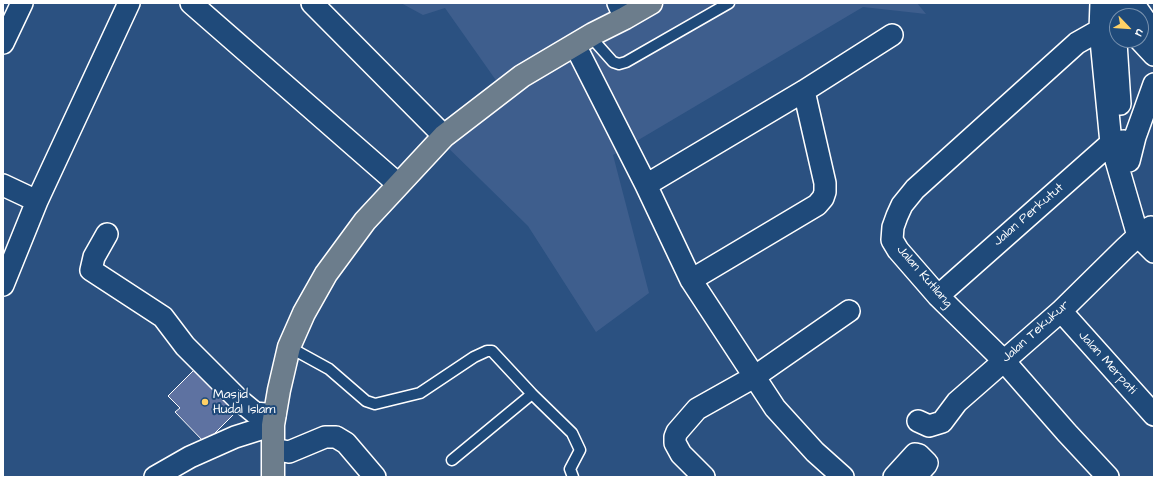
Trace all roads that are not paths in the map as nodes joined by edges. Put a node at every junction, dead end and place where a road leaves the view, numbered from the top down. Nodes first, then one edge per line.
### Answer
1 (22, 3) edge
2 (129, 3) edge
3 (192, 3) edge
4 (312, 3) edge
5 (651, 3) edge
6 (729, 3) edge
7 (622, 11) edge
8 (1109, 18) edge
9 (892, 35) dead end
10 (584, 40) junction
11 (3, 43) edge
12 (1115, 48) edge
13 (1154, 84) edge
14 (804, 91) junction
15 (444, 136) junction
16 (1118, 142) junction
17 (1129, 161) junction
18 (3, 184) edge
19 (398, 184) junction
20 (646, 185) junction
21 (37, 201) junction
22 (1148, 231) edge
23 (107, 234) dead end
24 (1154, 252) edge
25 (691, 280) junction
26 (3, 285) edge
27 (938, 296) junction
28 (849, 311) dead end
29 (1061, 311) junction
30 (289, 347) junction
31 (1004, 361) junction
32 (754, 377) junction
33 (532, 394) junction
34 (1154, 415) edge
35 (274, 420) junction
36 (918, 421) dead end
37 (273, 449) junction
38 (452, 460) dead end
39 (836, 475) edge
40 (155, 477) edge
41 (273, 477) edge
42 (375, 477) edge
43 (573, 477) edge
44 (704, 477) edge
45 (894, 477) edge
46 (914, 477) edge
47 (1108, 477) edge

1 - 11 street
2 - 21 street
3 - 19 street
4 - 15 street
5 - 7 main road
6 - 10 lane
7 - 10 main road
8 - 27 street, Jalan Kutilang
9 - 14 street
10 - 15 main road
10 - 20 street
12 - 16 street
13 - 17 street
14 - 20 street
14 - 25 street
15 - 19 main road
16 - 17 street
16 - 22 street
16 - 27 street, Jalan Perkutut
17 - 22 street
18 - 21 street
19 - 30 main road
20 - 25 street
21 - 26 street
22 - 24 street
22 - 29 street, Jalan Tekukur
23 - 35 street
25 - 32 street
27 - 31 street, Jalan Kutilang
28 - 32 street
29 - 31 street, Jalan Tekukur
29 - 34 street, Jalan Merpati
30 - 33 lane
30 - 35 main road
31 - 36 street, Jalan Tekukur
31 - 47 street, Jalan Kutilang
32 - 39 street
32 - 44 street
33 - 38 lane
33 - 43 lane
35 - 37 main road
35 - 40 street
37 - 41 main road
37 - 42 street
45 - 46 street

